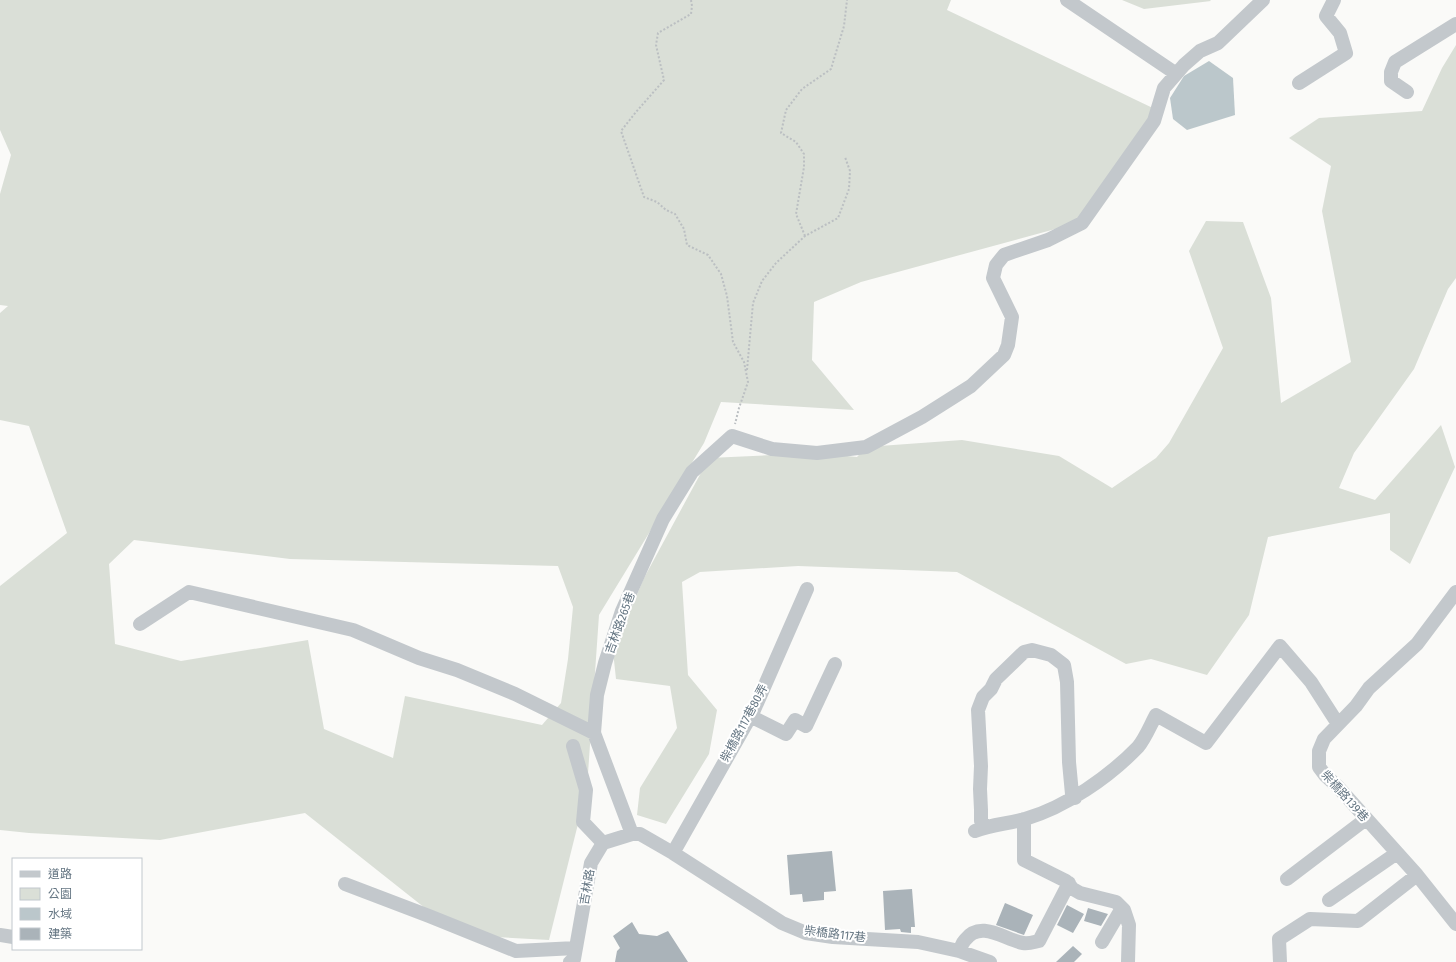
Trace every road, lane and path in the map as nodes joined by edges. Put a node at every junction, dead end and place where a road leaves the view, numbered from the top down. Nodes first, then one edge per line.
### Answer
1 (691, 0) edge
2 (847, 0) edge
3 (1067, 0) edge
4 (1263, 0) edge
5 (1334, 0) edge
6 (1456, 24) edge
7 (1176, 73) junction
8 (1299, 83) dead end
9 (1407, 92) dead end
10 (846, 157) dead end
11 (805, 236) junction
12 (746, 373) junction
13 (732, 436) junction
14 (807, 589) dead end
15 (1456, 592) edge
16 (140, 624) dead end
17 (835, 664) dead end
18 (750, 716) junction
19 (1338, 724) junction
20 (594, 733) junction
21 (573, 746) dead end
22 (1075, 798) junction
23 (1024, 819) junction
24 (1366, 819) junction
25 (632, 834) junction
26 (604, 842) junction
27 (673, 853) junction
28 (1397, 854) junction
29 (1417, 875) junction
30 (1287, 879) dead end
31 (1069, 883) junction
32 (345, 884) dead end
33 (1329, 900) dead end
34 (1122, 908) junction
35 (1456, 924) edge
36 (0, 936) edge
37 (12, 937) edge
38 (1102, 942) dead end
39 (576, 948) junction
40 (959, 951) junction
41 (570, 962) edge
42 (990, 962) edge
43 (1128, 962) edge
44 (1280, 962) edge

1 - 12 path
2 - 11 path
3 - 7 street
4 - 7 street
5 - 8 street
6 - 9 street
7 - 13 street
10 - 11 path
11 - 12 path
12 - 13 path
13 - 20 street, 吉林路265巷
14 - 18 street, 柴橋路117巷80弄
15 - 19 street, 柴橋路139巷
16 - 20 street
17 - 18 street
18 - 27 street, 柴橋路117巷80弄
19 - 22 street
19 - 24 street, 柴橋路139巷
20 - 25 street, 吉林路265巷
21 - 26 street
22 - 23 street
22 - 23 street
23 - 31 street
24 - 28 street, 柴橋路139巷
24 - 30 street
25 - 26 street
25 - 27 street, 柴橋路117巷
26 - 39 street, 吉林路
27 - 40 street, 柴橋路117巷
28 - 29 street, 柴橋路139巷
28 - 33 street
29 - 35 street, 柴橋路139巷
29 - 44 street
31 - 34 street
31 - 40 street
32 - 39 street
34 - 38 street
34 - 43 street
36 - 37 street
39 - 41 street, 吉林路
40 - 42 street, 柴橋路117巷

